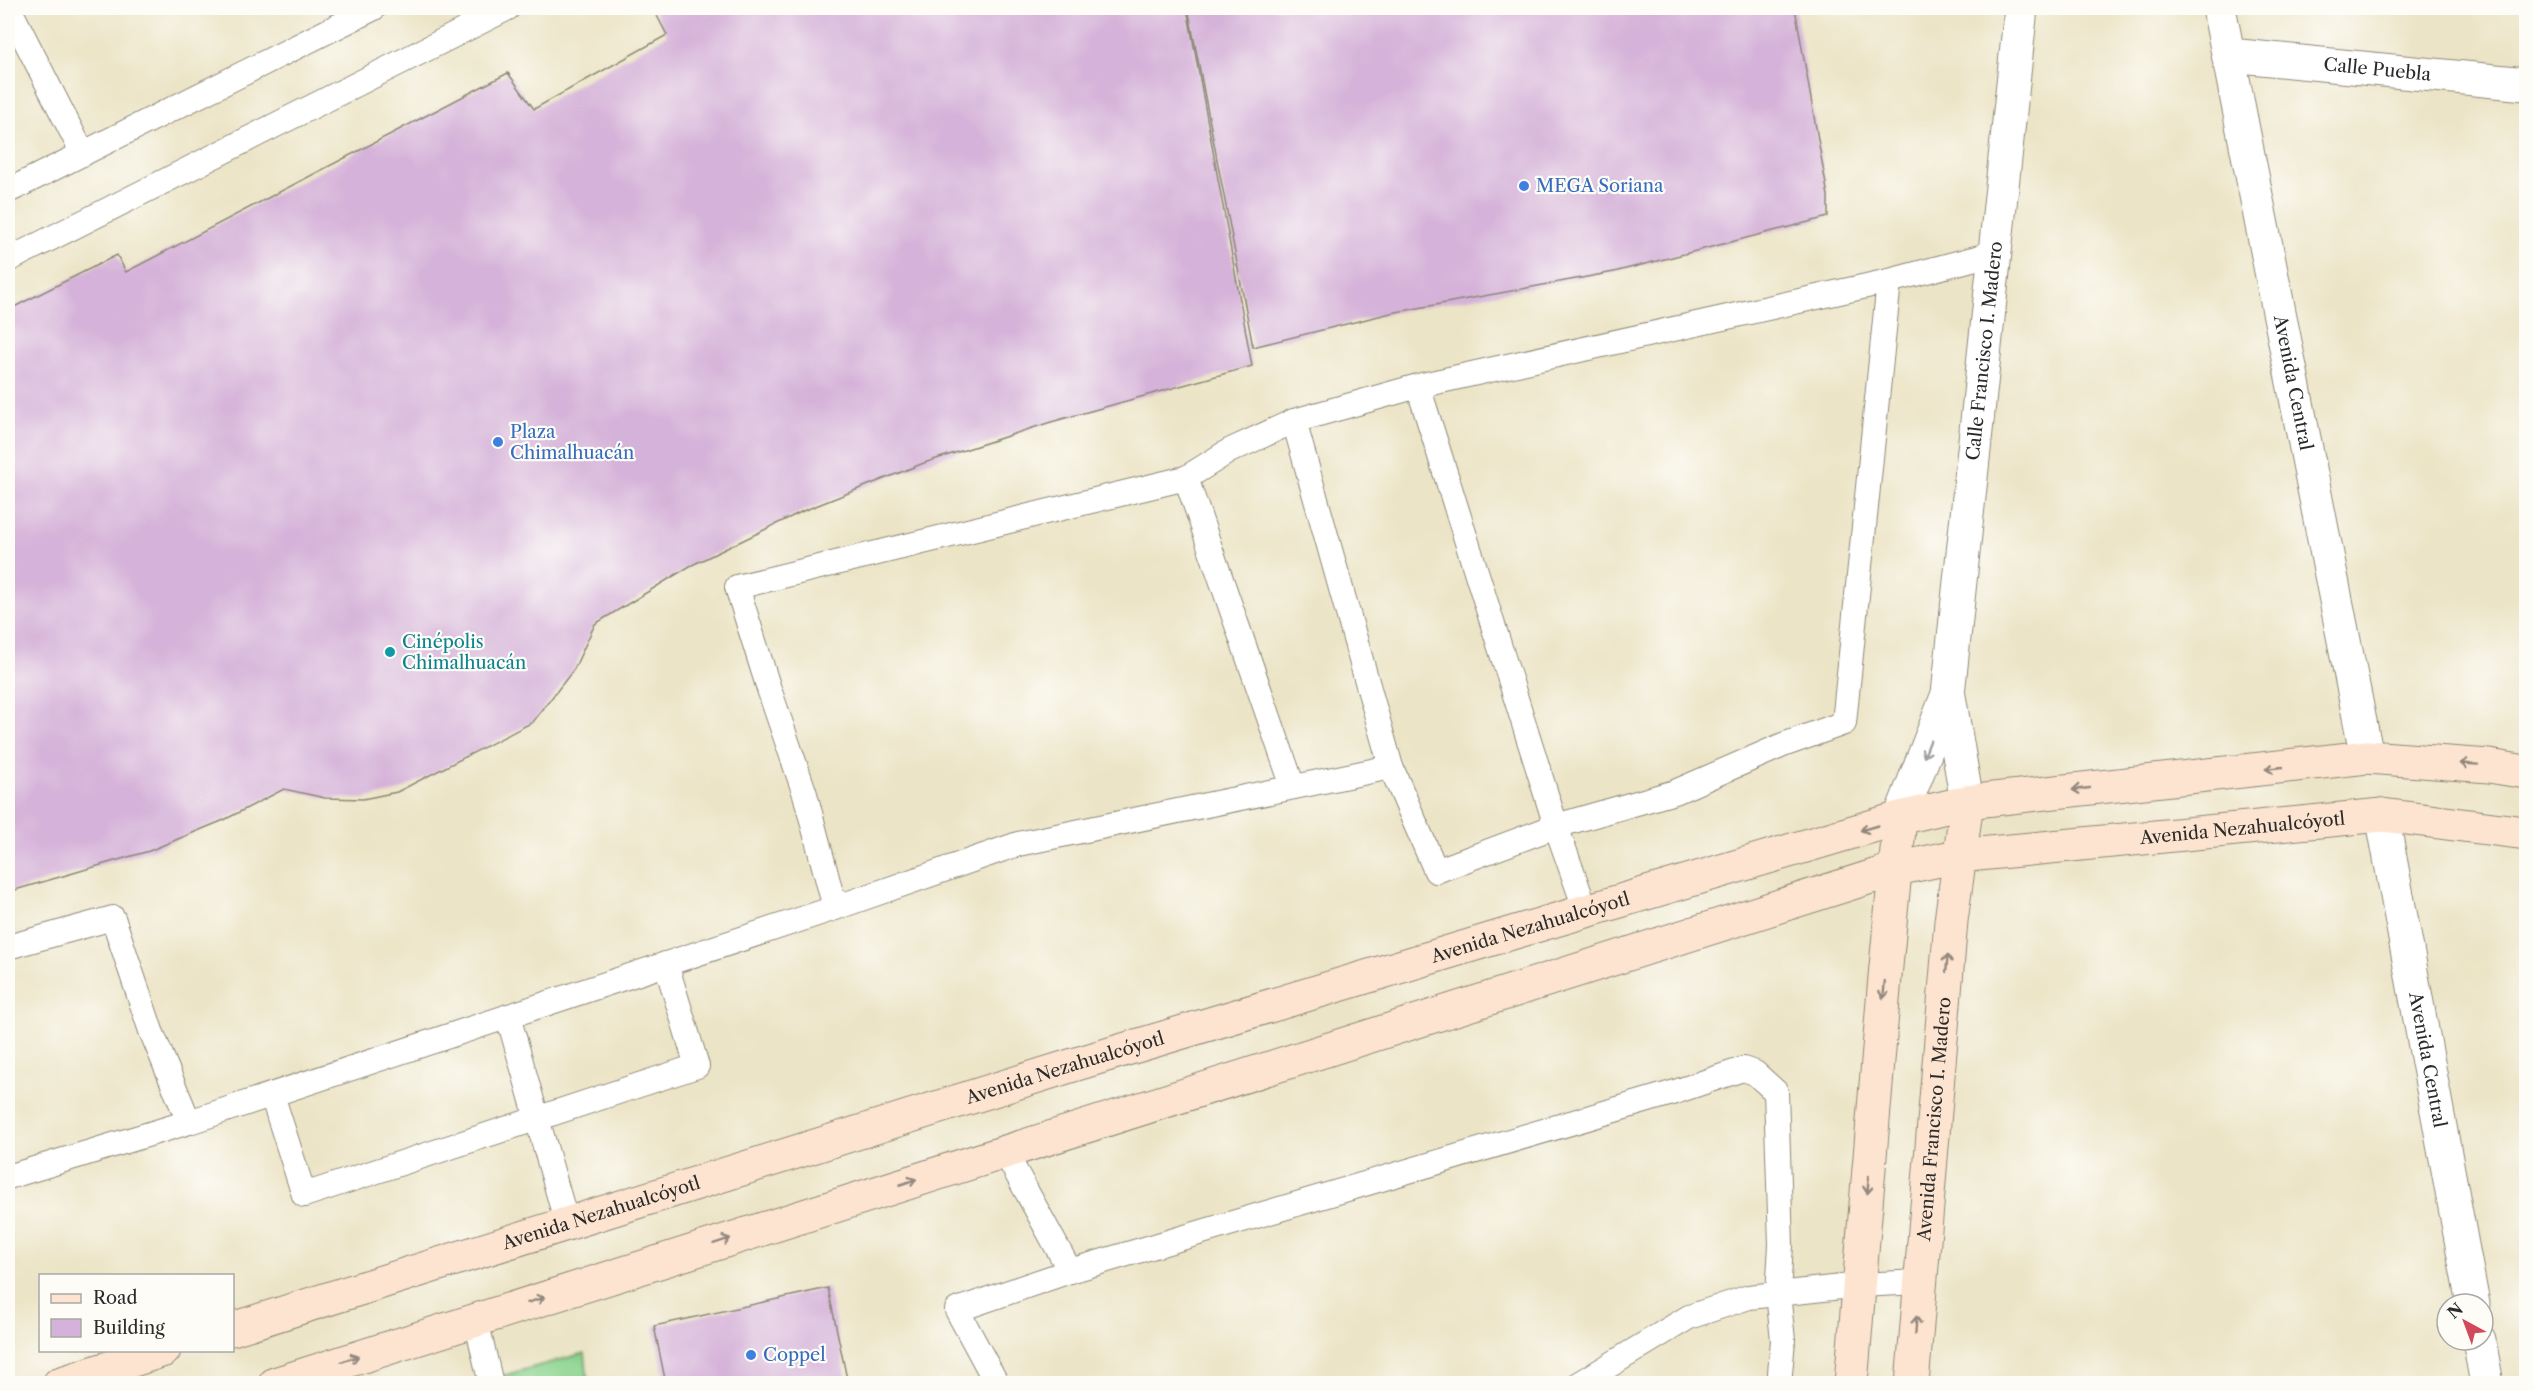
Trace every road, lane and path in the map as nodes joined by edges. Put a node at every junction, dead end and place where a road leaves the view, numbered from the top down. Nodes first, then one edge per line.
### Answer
1 (9, 8) edge
2 (508, 8) edge
3 (2021, 8) edge
4 (2220, 8) edge
5 (369, 9) edge
6 (2230, 55) junction
7 (2526, 84) edge
8 (83, 154) junction
9 (8, 191) edge
10 (1995, 253) junction
11 (8, 260) edge
12 (1889, 281) junction
13 (1418, 386) junction
14 (1294, 421) junction
15 (1186, 478) junction
16 (1948, 694) junction
17 (2367, 758) junction
18 (1391, 767) junction
19 (2526, 772) edge
20 (1293, 787) junction
21 (1967, 802) junction
22 (2382, 815) junction
23 (1900, 818) junction
24 (1556, 826) junction
25 (2526, 833) edge
26 (1958, 856) junction
27 (1896, 870) junction
28 (835, 908) junction
29 (1586, 911) junction
30 (8, 947) edge
31 (666, 964) junction
32 (508, 1016) junction
33 (272, 1095) junction
34 (538, 1118) junction
35 (189, 1122) junction
36 (1005, 1152) junction
37 (8, 1177) edge
38 (567, 1224) junction
39 (1070, 1271) junction
40 (1919, 1282) junction
41 (1860, 1286) junction
42 (2471, 1292) edge
43 (1778, 1294) junction
44 (476, 1320) junction
45 (234, 1328) edge
46 (158, 1352) edge
47 (2481, 1352) edge
48 (59, 1383) edge
49 (275, 1383) edge
50 (491, 1383) edge
51 (997, 1383) edge
52 (1579, 1383) edge
53 (1779, 1383) edge
54 (1851, 1383) edge
55 (1912, 1383) edge
56 (2487, 1383) edge

1 - 8 lane
2 - 11 lane
3 - 10 street, Calle Francisco I. Madero
4 - 6 street, Avenida Central
5 - 8 lane
6 - 7 street, Calle Puebla
6 - 17 street, Avenida Central
8 - 9 lane
10 - 12 lane
10 - 16 street, Calle Francisco I. Madero
12 - 13 lane
12 - 24 lane
13 - 14 lane
13 - 24 lane
14 - 15 lane
14 - 18 lane
15 - 20 lane
15 - 28 lane
16 - 21 street, Calle Francisco I. Madero
16 -> 23 street, Calle Francisco I. Madero
19 -> 17 main road, Avenida Nezahualcóyotl
17 -> 21 main road, Avenida Nezahualcóyotl
18 - 20 lane
18 - 24 lane
20 - 28 lane
21 - 23 main road, Avenida Nezahualcóyotl
21 - 26 main road
22 - 25 main road, Avenida Nezahualcóyotl
22 - 26 main road, Avenida Nezahualcóyotl
22 - 42 street, Avenida Central
23 - 27 main road
23 -> 29 main road, Avenida Nezahualcóyotl
24 - 29 lane
26 - 27 main road, Avenida Nezahualcóyotl
40 -> 26 main road, Avenida Francisco I. Madero
27 - 36 main road, Avenida Nezahualcóyotl
27 -> 41 main road
28 - 31 lane
29 - 38 main road, Avenida Nezahualcóyotl
30 - 35 lane
31 - 32 lane
31 - 34 lane
32 - 33 lane
32 - 34 lane
33 - 34 lane
33 - 35 lane
34 - 38 lane
35 - 37 lane
36 - 39 lane
44 -> 36 main road, Avenida Nezahualcóyotl
38 - 45 main road, Avenida Nezahualcóyotl
39 - 43 lane
39 - 51 lane
40 - 41 lane
55 -> 40 main road, Avenida Francisco I. Madero
41 - 43 lane
41 - 54 main road
43 - 52 lane
43 - 53 lane
49 -> 44 main road, Avenida Nezahualcóyotl
44 - 50 lane
46 - 48 main road
47 - 56 street

